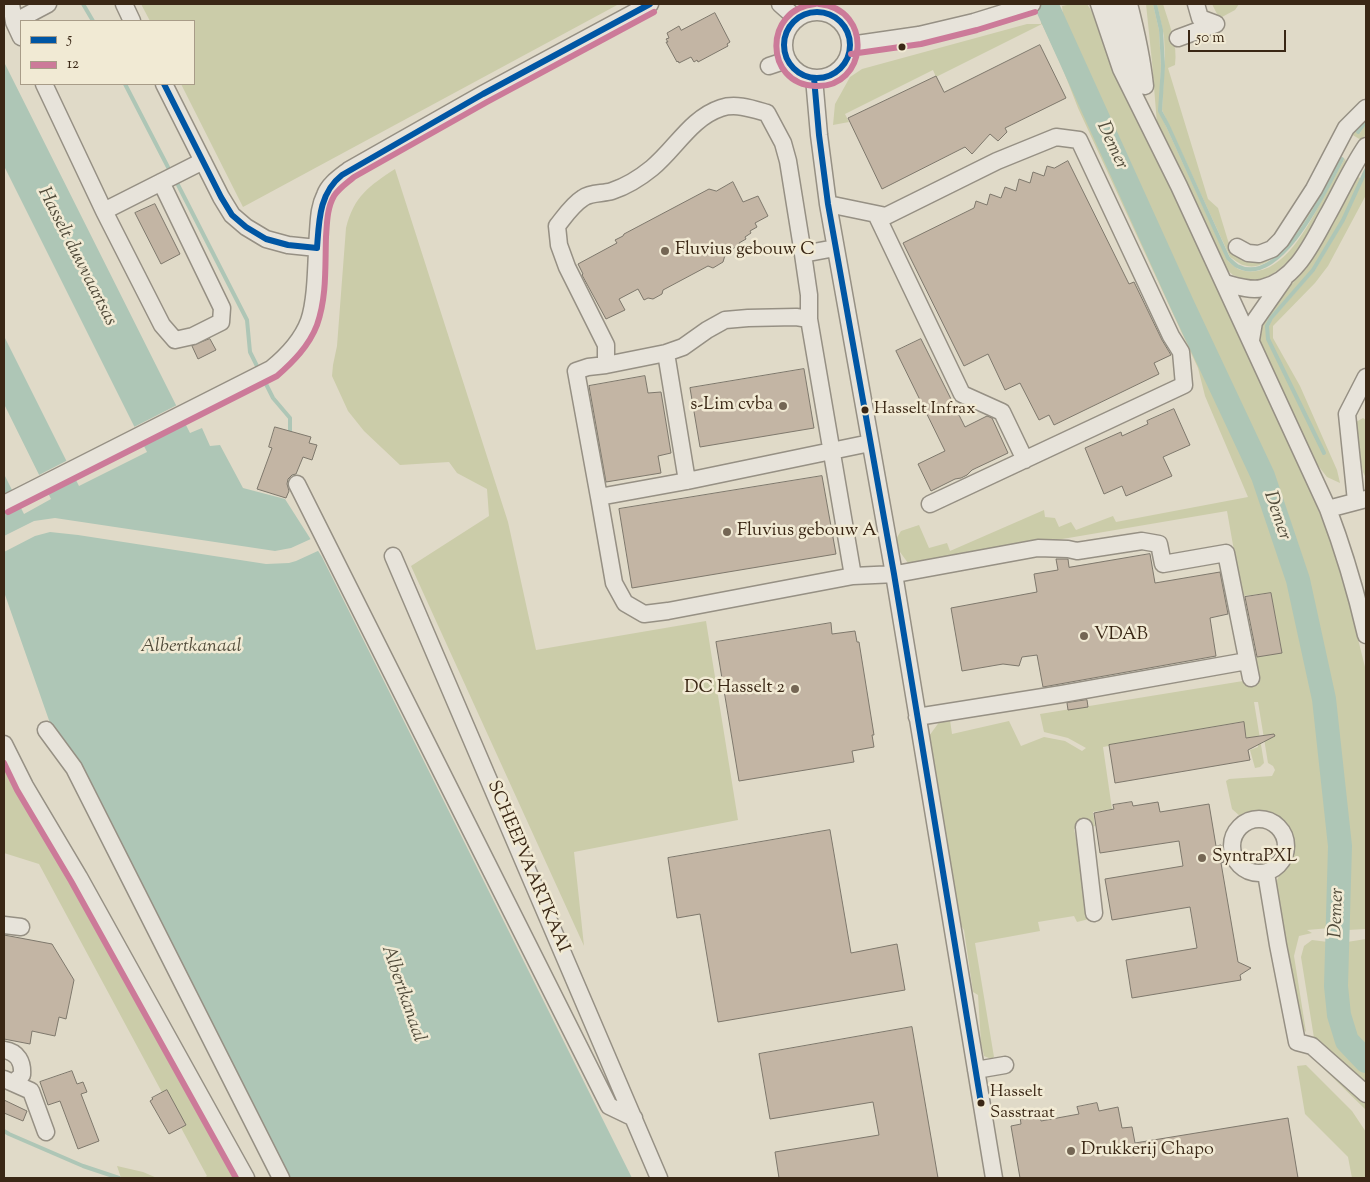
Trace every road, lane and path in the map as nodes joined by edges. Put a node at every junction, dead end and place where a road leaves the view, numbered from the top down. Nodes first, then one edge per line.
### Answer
1 (11, 4) edge
2 (48, 4) edge
3 (124, 4) edge
4 (650, 4) edge
5 (780, 4) edge
6 (1099, 4) edge
7 (1109, 4) edge
8 (1115, 4) edge
9 (1122, 4) edge
10 (1129, 4) edge
11 (1135, 4) edge
12 (1190, 4) edge
13 (1196, 4) edge
14 (1202, 4) edge
15 (1030, 5) edge
16 (797, 19) junction
17 (132, 20) edge
18 (14, 22) junction
19 (1216, 24) junction
20 (1193, 32) junction
21 (20, 35) edge
22 (1178, 38) dead end
23 (850, 45) junction
24 (787, 60) junction
25 (769, 66) dead end
26 (814, 78) junction
27 (44, 85) edge
28 (165, 85) edge
29 (1366, 108) edge
30 (1148, 123) junction
31 (1366, 146) edge
32 (203, 161) junction
33 (162, 182) junction
34 (828, 204) junction
35 (104, 211) junction
36 (876, 214) junction
37 (1237, 247) dead end
38 (317, 248) junction
39 (835, 248) junction
40 (803, 254) junction
41 (1286, 276) junction
42 (1225, 283) junction
43 (809, 319) junction
44 (1251, 340) junction
45 (666, 353) junction
46 (606, 365) junction
47 (1366, 377) edge
48 (870, 443) junction
49 (831, 451) junction
50 (1025, 460) junction
51 (687, 481) junction
52 (297, 484) dead end
53 (599, 497) junction
54 (1361, 500) edge
55 (4, 504) edge
56 (930, 504) dead end
57 (1328, 509) junction
58 (393, 556) dead end
59 (894, 574) junction
60 (853, 576) junction
61 (1366, 636) edge
62 (1247, 661) junction
63 (1251, 678) dead end
64 (917, 717) junction
65 (46, 730) dead end
66 (4, 744) edge
67 (1084, 827) dead end
68 (1266, 873) dead end
69 (1094, 913) dead end
70 (4, 925) edge
71 (21, 927) dead end
72 (4, 1050) edge
73 (1005, 1065) dead end
74 (976, 1070) junction
75 (8, 1081) edge
76 (1366, 1094) edge
77 (634, 1118) junction
78 (46, 1132) dead end
79 (246, 1178) edge
80 (281, 1178) edge
81 (660, 1178) edge
82 (994, 1178) edge

1 - 18 street
2 - 18 street
3 - 17 street
4 - 38 street
5 - 16 street
6 - 30 street
7 - 30 street
8 - 30 street
9 - 30 street
10 - 30 street
11 - 30 street
12 - 20 street
13 - 19 street
14 - 19 street
15 - 23 street
16 - 23 street
16 - 24 street
18 - 21 street
19 - 20 street
20 - 22 street
23 - 26 street
24 - 25 street
24 - 26 street
26 - 34 street
27 - 35 street
28 - 32 street
29 - 37 street
30 - 42 street
31 - 41 street
32 - 33 street
32 - 38 street
33 - 35 street
33 - 35 street
34 - 36 street
34 - 39 street
36 - 50 street
36 - 50 street
38 - 55 street
39 - 40 street
39 - 48 street
40 - 43 street
40 - 46 street
41 - 42 street
41 - 44 street
42 - 44 street
43 - 45 street
43 - 49 street
44 - 57 street
45 - 46 street
45 - 51 street
46 - 53 street
47 - 54 street
48 - 49 street
48 - 59 street
49 - 51 street
49 - 60 street
50 - 56 street
51 - 53 street
52 - 77 street
53 - 60 street
54 - 57 street
57 - 61 street
58 - 77 street, SCHEEPVAARTKAAI
59 - 60 street
59 - 62 street
59 - 64 street
62 - 63 street
62 - 64 street
64 - 74 street
65 - 80 street
66 - 79 street
67 - 69 street
68 - 76 street
70 - 71 street
72 - 75 street
73 - 74 street
74 - 82 street
75 - 78 street
77 - 81 street, SCHEEPVAARTKAAI

